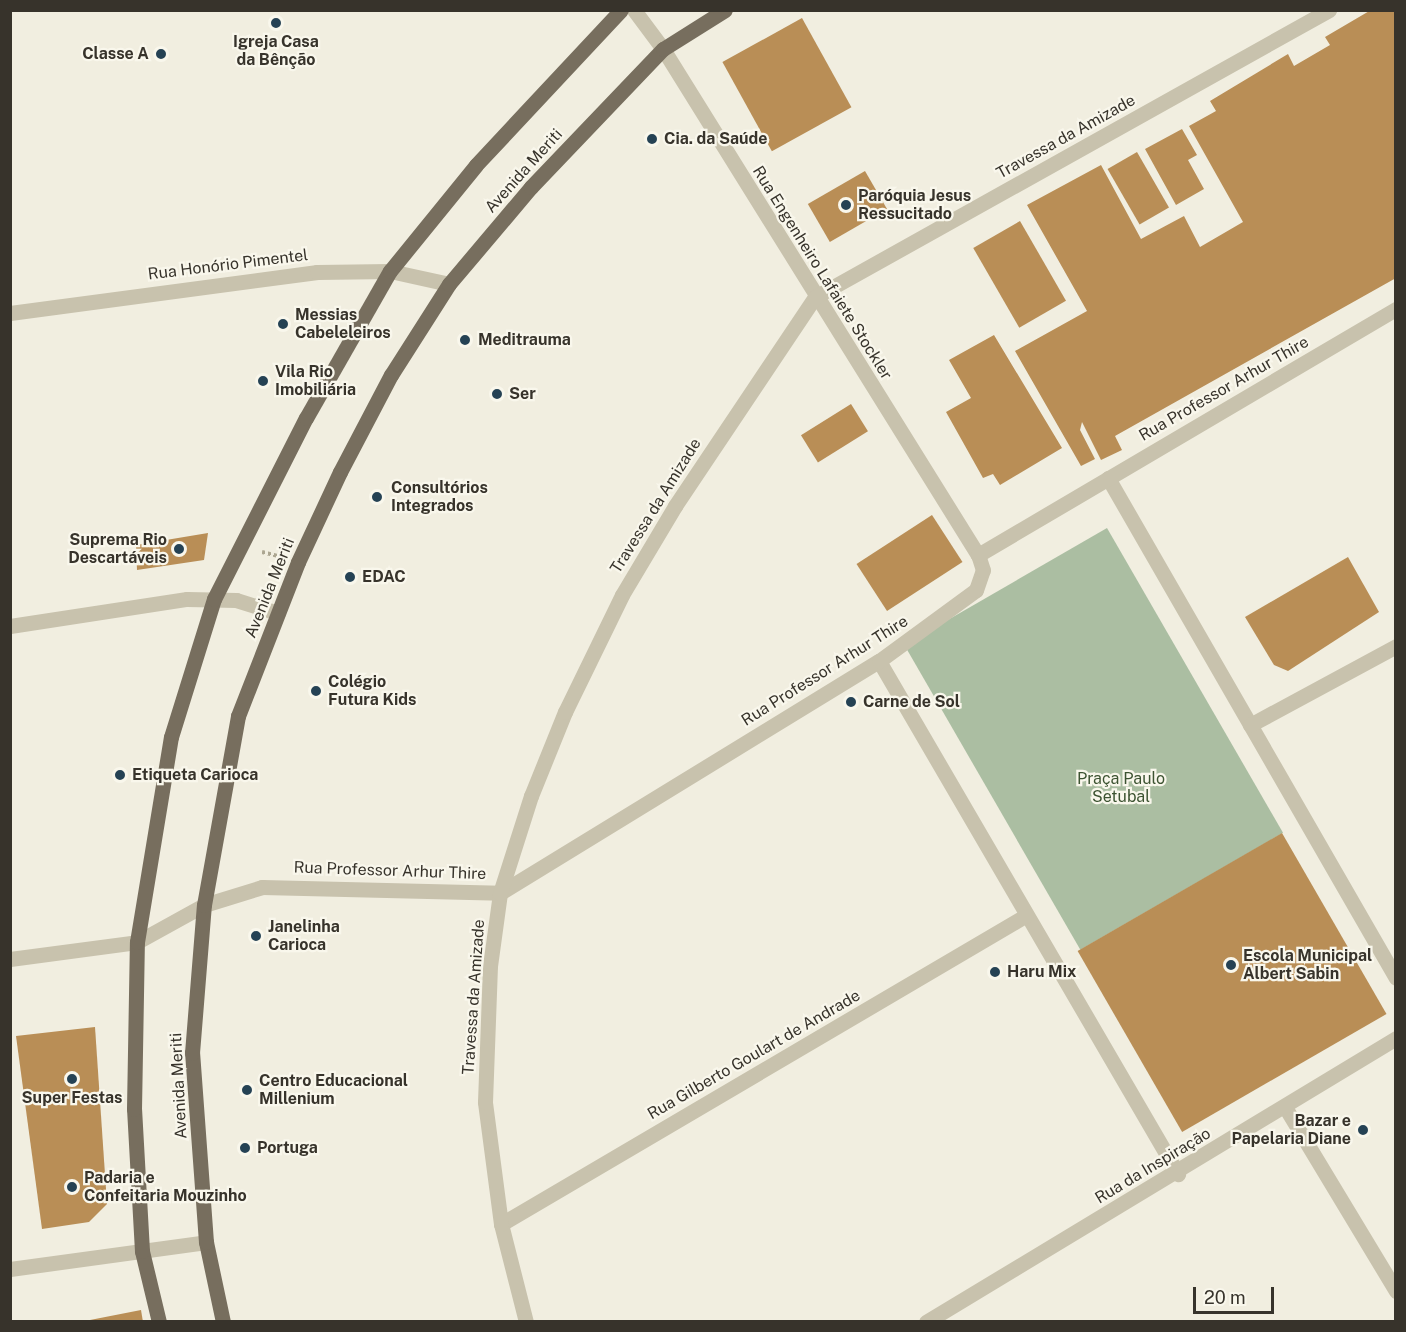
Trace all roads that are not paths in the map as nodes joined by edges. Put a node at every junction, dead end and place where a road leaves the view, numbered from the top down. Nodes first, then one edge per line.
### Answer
1 (621, 10) edge
2 (634, 10) edge
3 (725, 10) edge
4 (1329, 10) edge
5 (663, 50) junction
6 (390, 271) junction
7 (449, 284) junction
8 (815, 297) junction
9 (1395, 309) edge
10 (10, 313) edge
11 (1108, 478) junction
12 (978, 555) junction
13 (213, 599) junction
14 (278, 613) junction
15 (10, 626) edge
16 (1395, 646) edge
17 (879, 661) junction
18 (1250, 725) junction
19 (500, 893) junction
20 (204, 905) junction
21 (1025, 916) junction
22 (138, 942) junction
23 (10, 959) edge
24 (1395, 978) edge
25 (1395, 1038) edge
26 (1285, 1107) junction
27 (1178, 1174) junction
28 (501, 1224) junction
29 (206, 1242) junction
30 (142, 1251) junction
31 (10, 1269) edge
32 (1395, 1291) edge
33 (159, 1322) edge
34 (223, 1322) edge
35 (526, 1322) edge
36 (926, 1322) edge

1 - 6 main road
2 - 5 street, Rua Engenheiro Lafaiete Stockler
3 - 5 main road, Avenida Meriti
4 - 8 street, Travessa da Amizade
5 - 7 main road, Avenida Meriti
5 - 8 street, Rua Engenheiro Lafaiete Stockler
6 - 7 street, Rua Honório Pimentel
6 - 10 street, Rua Honório Pimentel
6 - 13 main road
7 - 14 main road, Avenida Meriti
8 - 12 street, Rua Engenheiro Lafaiete Stockler
8 - 19 street, Travessa da Amizade
9 - 11 street, Rua Professor Arhur Thire
11 - 12 street, Rua Professor Arhur Thire
11 - 18 street
12 - 17 street, Rua Professor Arhur Thire
13 - 14 street
13 - 15 street
13 - 22 main road
14 - 20 main road, Avenida Meriti
16 - 18 street
17 - 19 street, Rua Professor Arhur Thire
17 - 21 street
18 - 24 street
19 - 20 street, Rua Professor Arhur Thire
19 - 28 street, Travessa da Amizade
20 - 22 street, Rua Professor Arhur Thire
20 - 29 main road, Avenida Meriti
21 - 27 street
21 - 28 street, Rua Gilberto Goulart de Andrade
22 - 23 street
22 - 30 main road
25 - 26 street, Rua da Inspiração
26 - 27 street, Rua da Inspiração
26 - 32 street
27 - 36 street, Rua da Inspiração
28 - 35 street, Travessa da Amizade
29 - 30 street
29 - 34 main road, Avenida Meriti
30 - 31 street
30 - 33 main road

